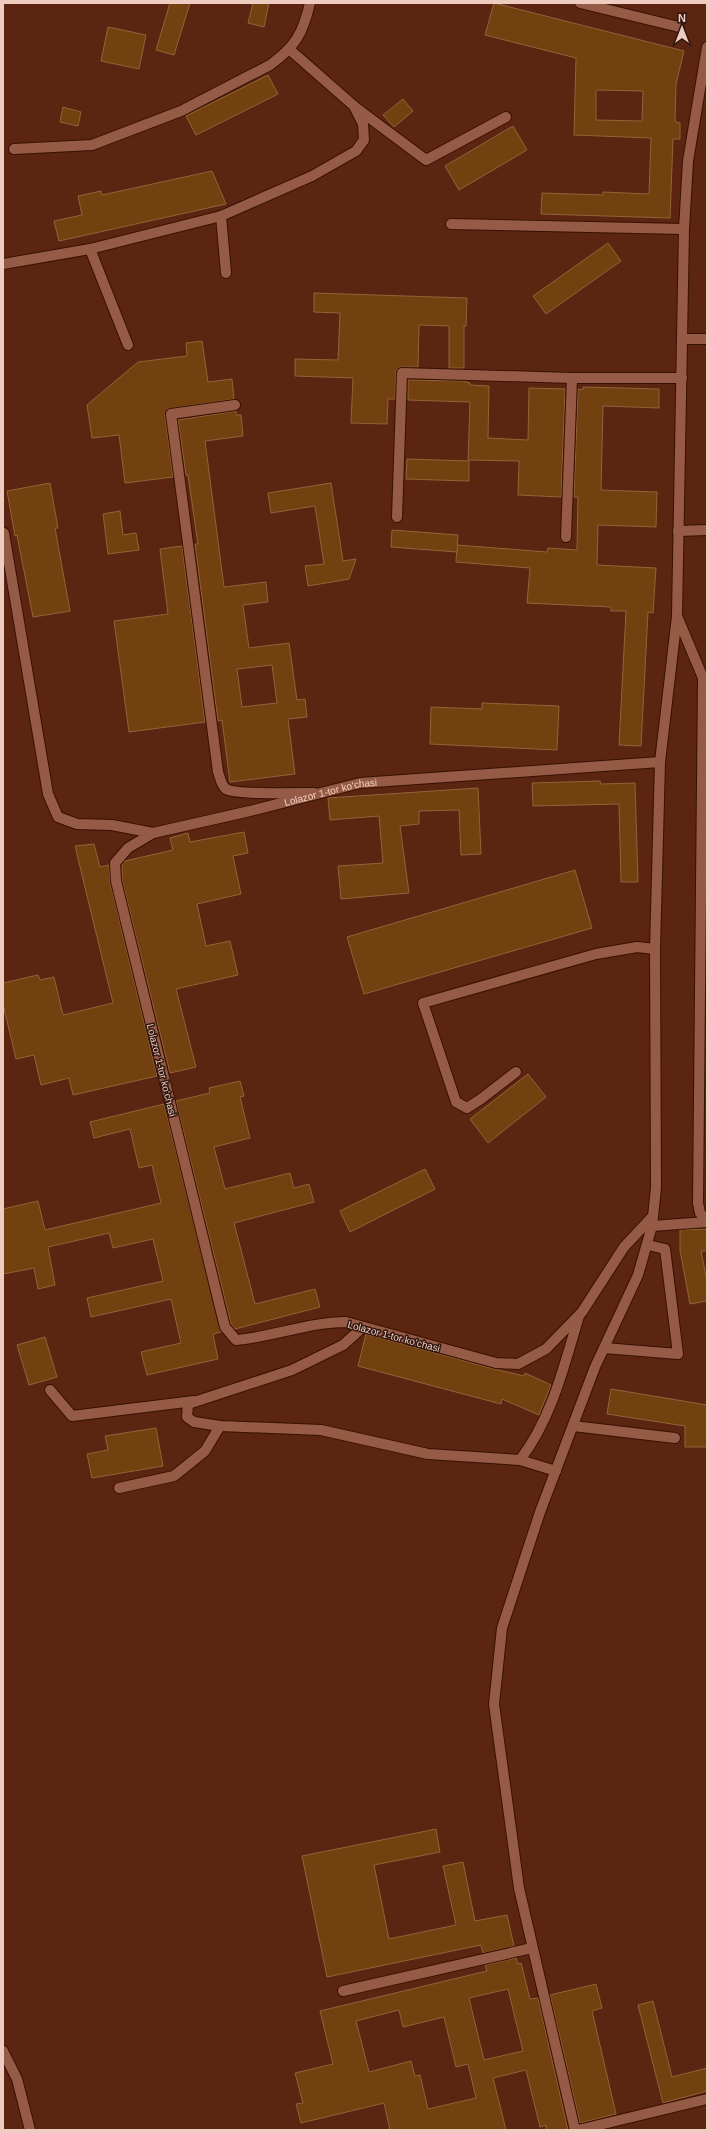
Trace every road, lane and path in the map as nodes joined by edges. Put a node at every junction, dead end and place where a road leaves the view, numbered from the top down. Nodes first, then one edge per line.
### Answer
1 (310, 3) edge
2 (580, 3) edge
3 (679, 27) dead end
4 (707, 47) edge
5 (289, 49) junction
6 (354, 106) junction
7 (506, 117) dead end
8 (14, 149) dead end
9 (221, 216) junction
10 (451, 224) dead end
11 (684, 229) junction
12 (90, 249) junction
13 (3, 264) edge
14 (226, 273) dead end
15 (683, 339) junction
16 (707, 339) edge
17 (128, 345) dead end
18 (572, 378) junction
19 (682, 378) junction
20 (235, 405) dead end
21 (397, 517) dead end
22 (707, 530) edge
23 (678, 531) junction
24 (4, 533) edge
25 (566, 537) dead end
26 (677, 616) junction
27 (705, 679) edge
28 (660, 762) junction
29 (314, 793) junction
30 (153, 833) junction
31 (705, 870) edge
32 (655, 949) junction
33 (704, 1045) edge
34 (516, 1072) dead end
35 (653, 1221) junction
36 (707, 1221) edge
37 (648, 1245) junction
38 (579, 1316) junction
39 (363, 1327) junction
40 (604, 1348) junction
41 (50, 1390) dead end
42 (194, 1401) junction
43 (220, 1426) junction
44 (573, 1426) junction
45 (675, 1438) dead end
46 (520, 1460) junction
47 (556, 1471) junction
48 (119, 1488) dead end
49 (532, 1948) junction
50 (343, 1990) dead end
51 (3, 2051) edge
52 (707, 2099) edge
53 (30, 2130) edge
54 (575, 2130) edge
55 (578, 2130) edge

1 - 5 street
2 - 3 street
4 - 11 street
5 - 6 street
5 - 8 street
6 - 7 street
6 - 9 street
9 - 12 street
9 - 14 street
10 - 11 street
11 - 15 street
12 - 13 street
12 - 17 street
15 - 16 street
15 - 19 street
18 - 19 street
18 - 21 street
18 - 25 street
19 - 23 street
20 - 29 street
22 - 23 street
23 - 26 street
24 - 30 street
26 - 27 street
26 - 28 street
27 - 31 street
28 - 29 street, Lolazor 1-tor ko‘chasi
28 - 32 street
29 - 30 street, Lolazor 1-tor ko‘chasi
30 - 39 street, Lolazor 1-tor ko‘chasi
31 - 33 street
32 - 34 street
32 - 35 street
33 - 36 street
35 - 36 street
35 - 37 street
35 - 38 street, Lolazor 1-tor ko‘chasi
37 - 40 street
37 - 40 street
38 - 39 street, Lolazor 1-tor ko‘chasi
38 - 46 street
39 - 42 street
40 - 44 street
41 - 42 street
42 - 43 street
43 - 46 street
43 - 48 street
44 - 45 street
44 - 47 street
46 - 47 street
47 - 49 street
49 - 50 street
49 - 54 street
51 - 53 street
52 - 55 street

